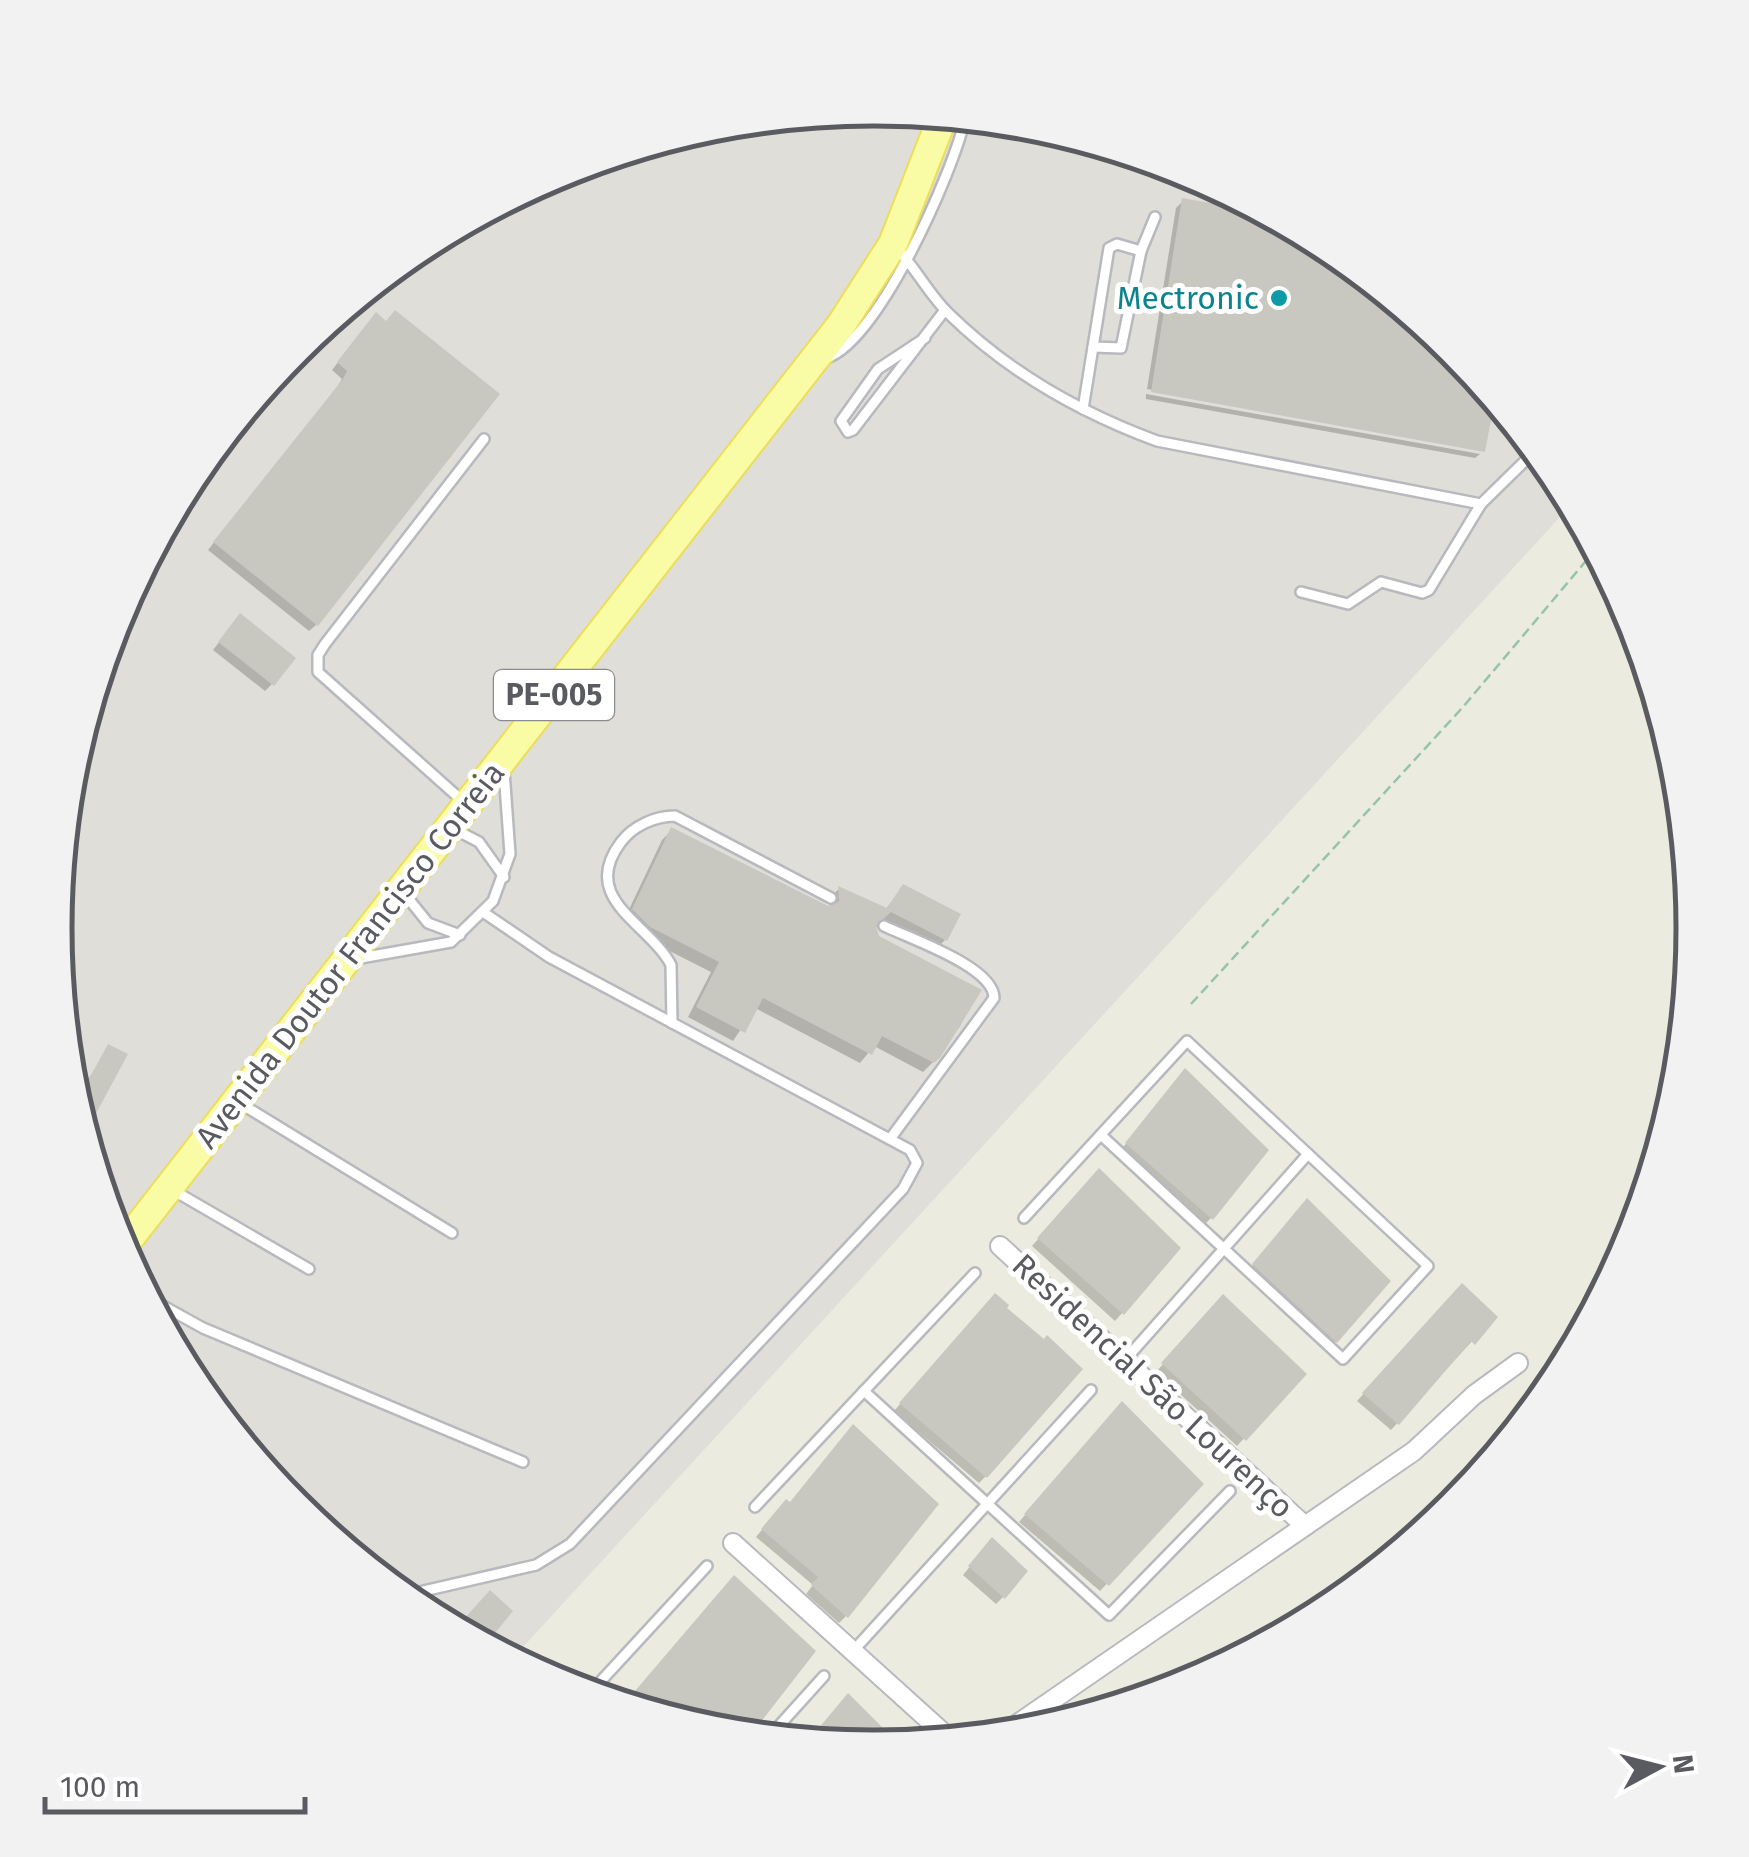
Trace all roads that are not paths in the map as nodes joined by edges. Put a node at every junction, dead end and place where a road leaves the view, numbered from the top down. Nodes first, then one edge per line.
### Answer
1 (939, 129) edge
2 (961, 131) edge
3 (1154, 217) dead end
4 (900, 251) junction
5 (1141, 251) junction
6 (945, 310) junction
7 (925, 338) junction
8 (1094, 347) junction
9 (1083, 410) junction
10 (484, 439) dead end
11 (1523, 458) edge
12 (1481, 504) junction
13 (1302, 592) dead end
14 (503, 760) junction
15 (458, 817) junction
16 (504, 877) junction
17 (402, 890) junction
18 (831, 898) dead end
19 (483, 912) junction
20 (884, 926) dead end
21 (461, 935) junction
22 (347, 960) junction
23 (672, 1023) junction
24 (236, 1101) junction
25 (1101, 1135) junction
26 (890, 1139) junction
27 (1308, 1154) junction
28 (168, 1188) junction
29 (1024, 1218) dead end
30 (133, 1233) edge
31 (452, 1233) dead end
32 (1000, 1246) dead end
33 (1224, 1249) junction
34 (308, 1269) dead end
35 (975, 1273) dead end
36 (169, 1309) edge
37 (1125, 1360) junction
38 (1518, 1363) dead end
39 (1091, 1390) dead end
40 (864, 1391) junction
41 (523, 1462) dead end
42 (1230, 1491) dead end
43 (988, 1504) junction
44 (755, 1507) dead end
45 (1306, 1526) junction
46 (733, 1543) dead end
47 (707, 1566) dead end
48 (424, 1591) edge
49 (853, 1651) junction
50 (824, 1676) dead end
51 (600, 1682) edge
52 (1030, 1715) edge
53 (780, 1725) edge
54 (937, 1728) edge

1 - 4 main road, Avenida Doutor Francisco Correia / PE-005
2 - 4 lane
3 - 5 lane
4 - 6 lane
4 - 14 main road, Avenida Doutor Francisco Correia / PE-005
5 - 8 lane
5 - 8 lane
6 - 7 lane
6 - 9 lane
7 - 7 lane
8 - 9 lane
9 - 12 lane
10 - 15 lane
11 - 12 lane
12 - 13 lane
14 - 15 main road, Avenida Doutor Francisco Correia / PE-005
14 - 16 lane
15 - 16 lane
15 - 17 main road, Avenida Doutor Francisco Correia / PE-005
16 - 19 lane
17 - 21 lane
17 - 22 main road, Avenida Doutor Francisco Correia / PE-005
18 - 23 lane
19 - 21 lane
19 - 23 lane
20 - 26 lane
21 - 22 lane
22 - 24 main road, Avenida Doutor Francisco Correia / PE-005
23 - 26 lane
24 - 28 main road, Avenida Doutor Francisco Correia / PE-005
24 - 31 lane
25 - 27 lane
25 - 29 lane
25 - 33 lane
26 - 48 lane
27 - 33 lane
27 - 33 lane
28 - 30 main road, Avenida Doutor Francisco Correia / PE-005
28 - 34 lane
32 - 37 street, Residencial São Lourenço
33 - 37 lane
35 - 40 lane
36 - 41 lane
37 - 45 street, Residencial São Lourenço
38 - 45 street, Residencial São Lourenço
39 - 43 lane
40 - 43 lane
40 - 44 lane
42 - 43 lane
43 - 49 lane
45 - 52 street, Residencial São Lourenço
46 - 49 street
47 - 51 lane
49 - 54 street
50 - 53 lane

